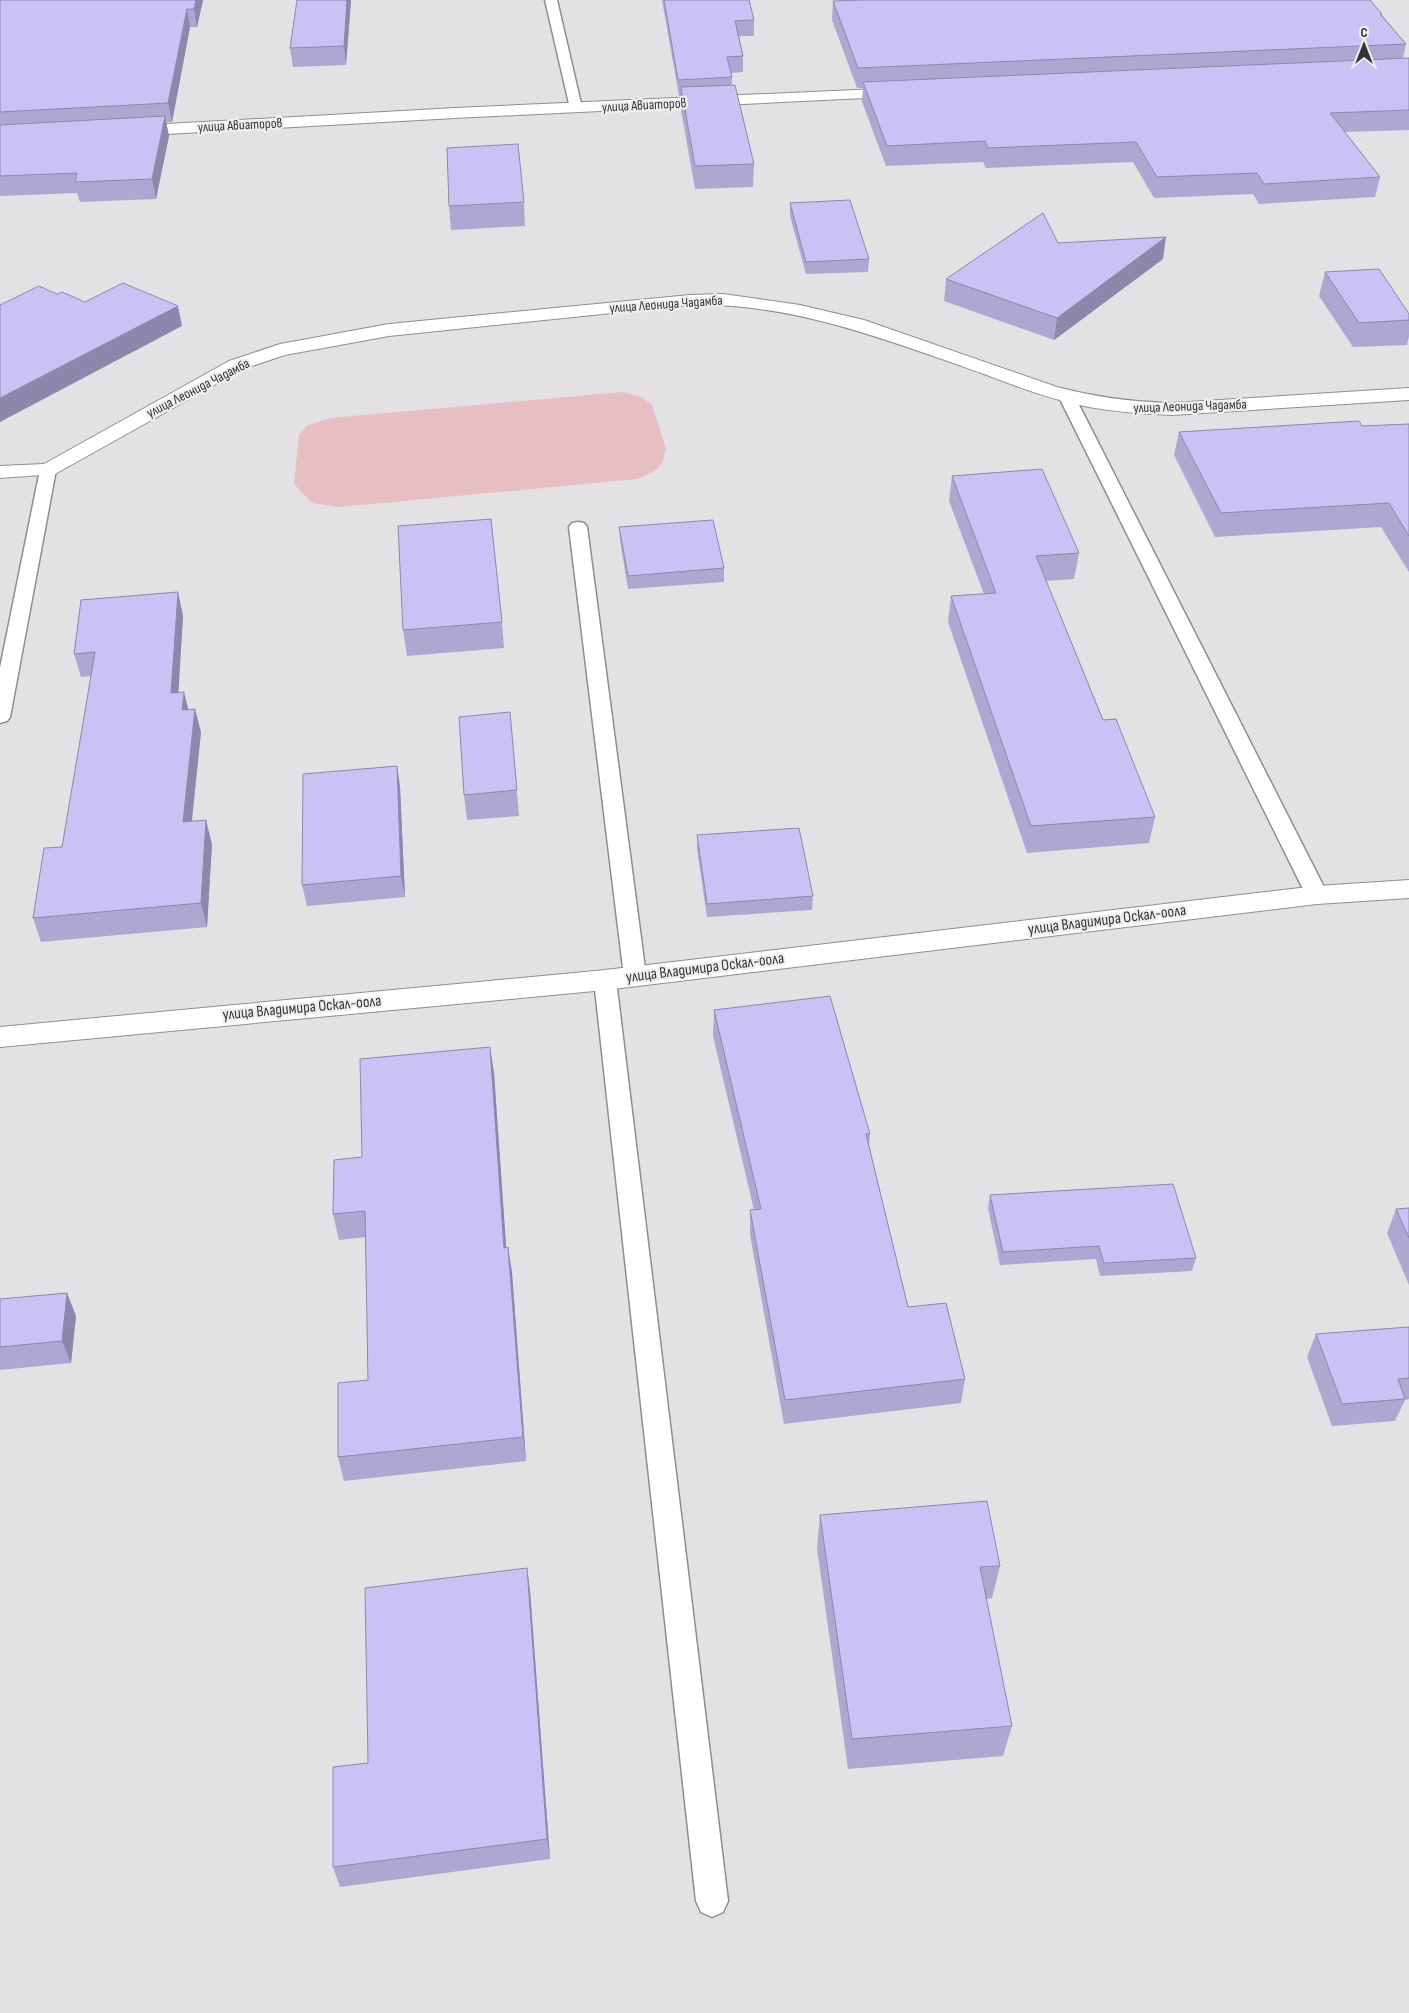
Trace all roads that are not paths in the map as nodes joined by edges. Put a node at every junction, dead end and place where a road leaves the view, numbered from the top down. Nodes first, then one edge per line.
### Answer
1 (552, 0) edge
2 (913, 93) edge
3 (576, 108) junction
4 (118, 132) edge
5 (1409, 394) edge
6 (1066, 395) junction
7 (48, 470) junction
8 (0, 472) edge
9 (578, 527) dead end
10 (0, 717) edge
11 (1409, 889) edge
12 (1317, 895) junction
13 (635, 976) junction
14 (605, 980) junction
15 (0, 1037) edge
16 (712, 1901) dead end

1 - 3 lane
2 - 3 street, улица Авиаторов
3 - 4 street, улица Авиаторов
5 - 6 street, улица Леонида Чадамба
6 - 7 street, улица Леонида Чадамба
6 - 12 lane
7 - 8 street, улица Леонида Чадамба
7 - 10 lane
9 - 13 lane
11 - 12 street, улица Владимира Оскал-оола
12 - 13 street, улица Владимира Оскал-оола
13 - 14 street, улица Владимира Оскал-оола
14 - 15 street, улица Владимира Оскал-оола
14 - 16 lane

